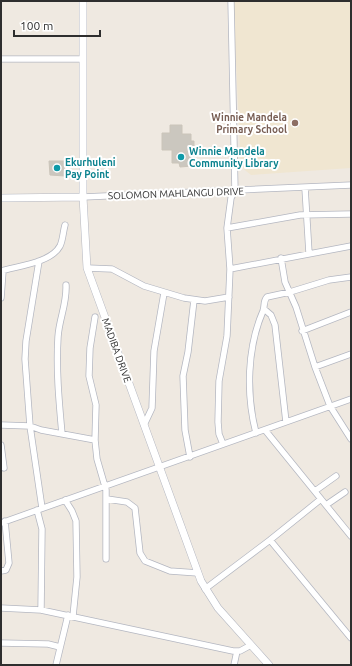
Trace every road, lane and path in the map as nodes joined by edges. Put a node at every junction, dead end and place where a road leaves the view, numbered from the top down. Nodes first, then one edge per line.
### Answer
1 (84, 1) edge
2 (230, 1) edge
3 (1, 59) edge
4 (82, 59) junction
5 (351, 185) edge
6 (305, 188) junction
7 (235, 191) junction
8 (83, 197) junction
9 (1, 198) edge
10 (306, 214) junction
11 (351, 214) edge
12 (65, 225) dead end
13 (227, 228) junction
14 (351, 246) edge
15 (309, 253) junction
16 (281, 258) junction
17 (39, 261) junction
18 (87, 268) junction
19 (230, 269) junction
20 (2, 271) edge
21 (351, 277) edge
22 (66, 285) dead end
23 (290, 292) junction
24 (164, 293) junction
25 (229, 297) junction
26 (1, 298) edge
27 (194, 300) junction
28 (264, 309) junction
29 (351, 312) edge
30 (95, 317) dead end
31 (302, 331) junction
32 (351, 354) edge
33 (315, 367) junction
34 (351, 399) edge
35 (330, 406) junction
36 (286, 422) junction
37 (1, 425) edge
38 (144, 425) junction
39 (30, 426) junction
40 (265, 430) junction
41 (256, 433) junction
42 (62, 434) junction
43 (351, 439) edge
44 (95, 440) junction
45 (223, 444) junction
46 (1, 445) edge
47 (190, 456) junction
48 (4, 468) dead end
49 (160, 468) junction
50 (336, 476) dead end
51 (105, 486) junction
52 (315, 491) junction
53 (345, 492) dead end
54 (107, 499) junction
55 (321, 499) junction
56 (65, 500) junction
57 (326, 505) junction
58 (40, 509) junction
59 (3, 522) edge
60 (351, 536) edge
61 (270, 540) junction
62 (106, 559) dead end
63 (1, 571) edge
64 (198, 573) junction
65 (205, 589) junction
66 (1, 608) edge
67 (41, 610) junction
68 (70, 616) junction
69 (351, 638) edge
70 (1, 642) edge
71 (251, 645) junction
72 (60, 647) junction
73 (237, 651) junction
74 (56, 665) edge
75 (234, 665) edge
76 (269, 665) edge

1 - 4 street, MADIBA DRIVE
2 - 7 street
3 - 4 street
4 - 8 street, MADIBA DRIVE
5 - 6 street, SOLOMON MAHLANGU DRIVE
6 - 7 street, SOLOMON MAHLANGU DRIVE
6 - 10 street
7 - 8 street, SOLOMON MAHLANGU DRIVE
7 - 13 street
8 - 9 street, SOLOMON MAHLANGU DRIVE
8 - 18 street, MADIBA DRIVE
10 - 11 street
10 - 13 street
10 - 15 street
12 - 17 street
13 - 19 street
14 - 15 street
15 - 16 street
16 - 19 street
16 - 23 street
17 - 20 street
17 - 39 street
18 - 24 street
18 - 38 street, MADIBA DRIVE
19 - 25 street
20 - 26 street
21 - 23 street
22 - 42 street
23 - 28 street
23 - 31 street
24 - 27 street
24 - 38 street
25 - 27 street
25 - 45 street
27 - 47 street
28 - 36 street
28 - 41 street
29 - 31 street
30 - 44 street
31 - 33 street
32 - 33 street
33 - 35 street
34 - 35 street
35 - 36 street
35 - 43 street
36 - 40 street
37 - 39 street
38 - 49 street, MADIBA DRIVE
39 - 42 street
39 - 58 street
40 - 41 street
40 - 52 street
41 - 45 street
42 - 44 street
44 - 51 street
45 - 47 street
46 - 48 street
47 - 49 street
49 - 51 street
49 - 64 street, MADIBA DRIVE
50 - 52 street
51 - 54 street
51 - 56 street
52 - 55 street
53 - 57 street
54 - 62 street
54 - 64 street
55 - 57 street
55 - 61 street
56 - 58 street
56 - 68 street
57 - 60 street
58 - 59 street
58 - 67 street
59 - 63 street
61 - 65 street
61 - 69 street
64 - 65 street, MADIBA DRIVE
65 - 71 street, MADIBA DRIVE
66 - 67 street
67 - 68 street
68 - 72 street
68 - 73 street
70 - 72 street
71 - 73 street
71 - 76 street, MADIBA DRIVE
72 - 74 street
73 - 75 street

